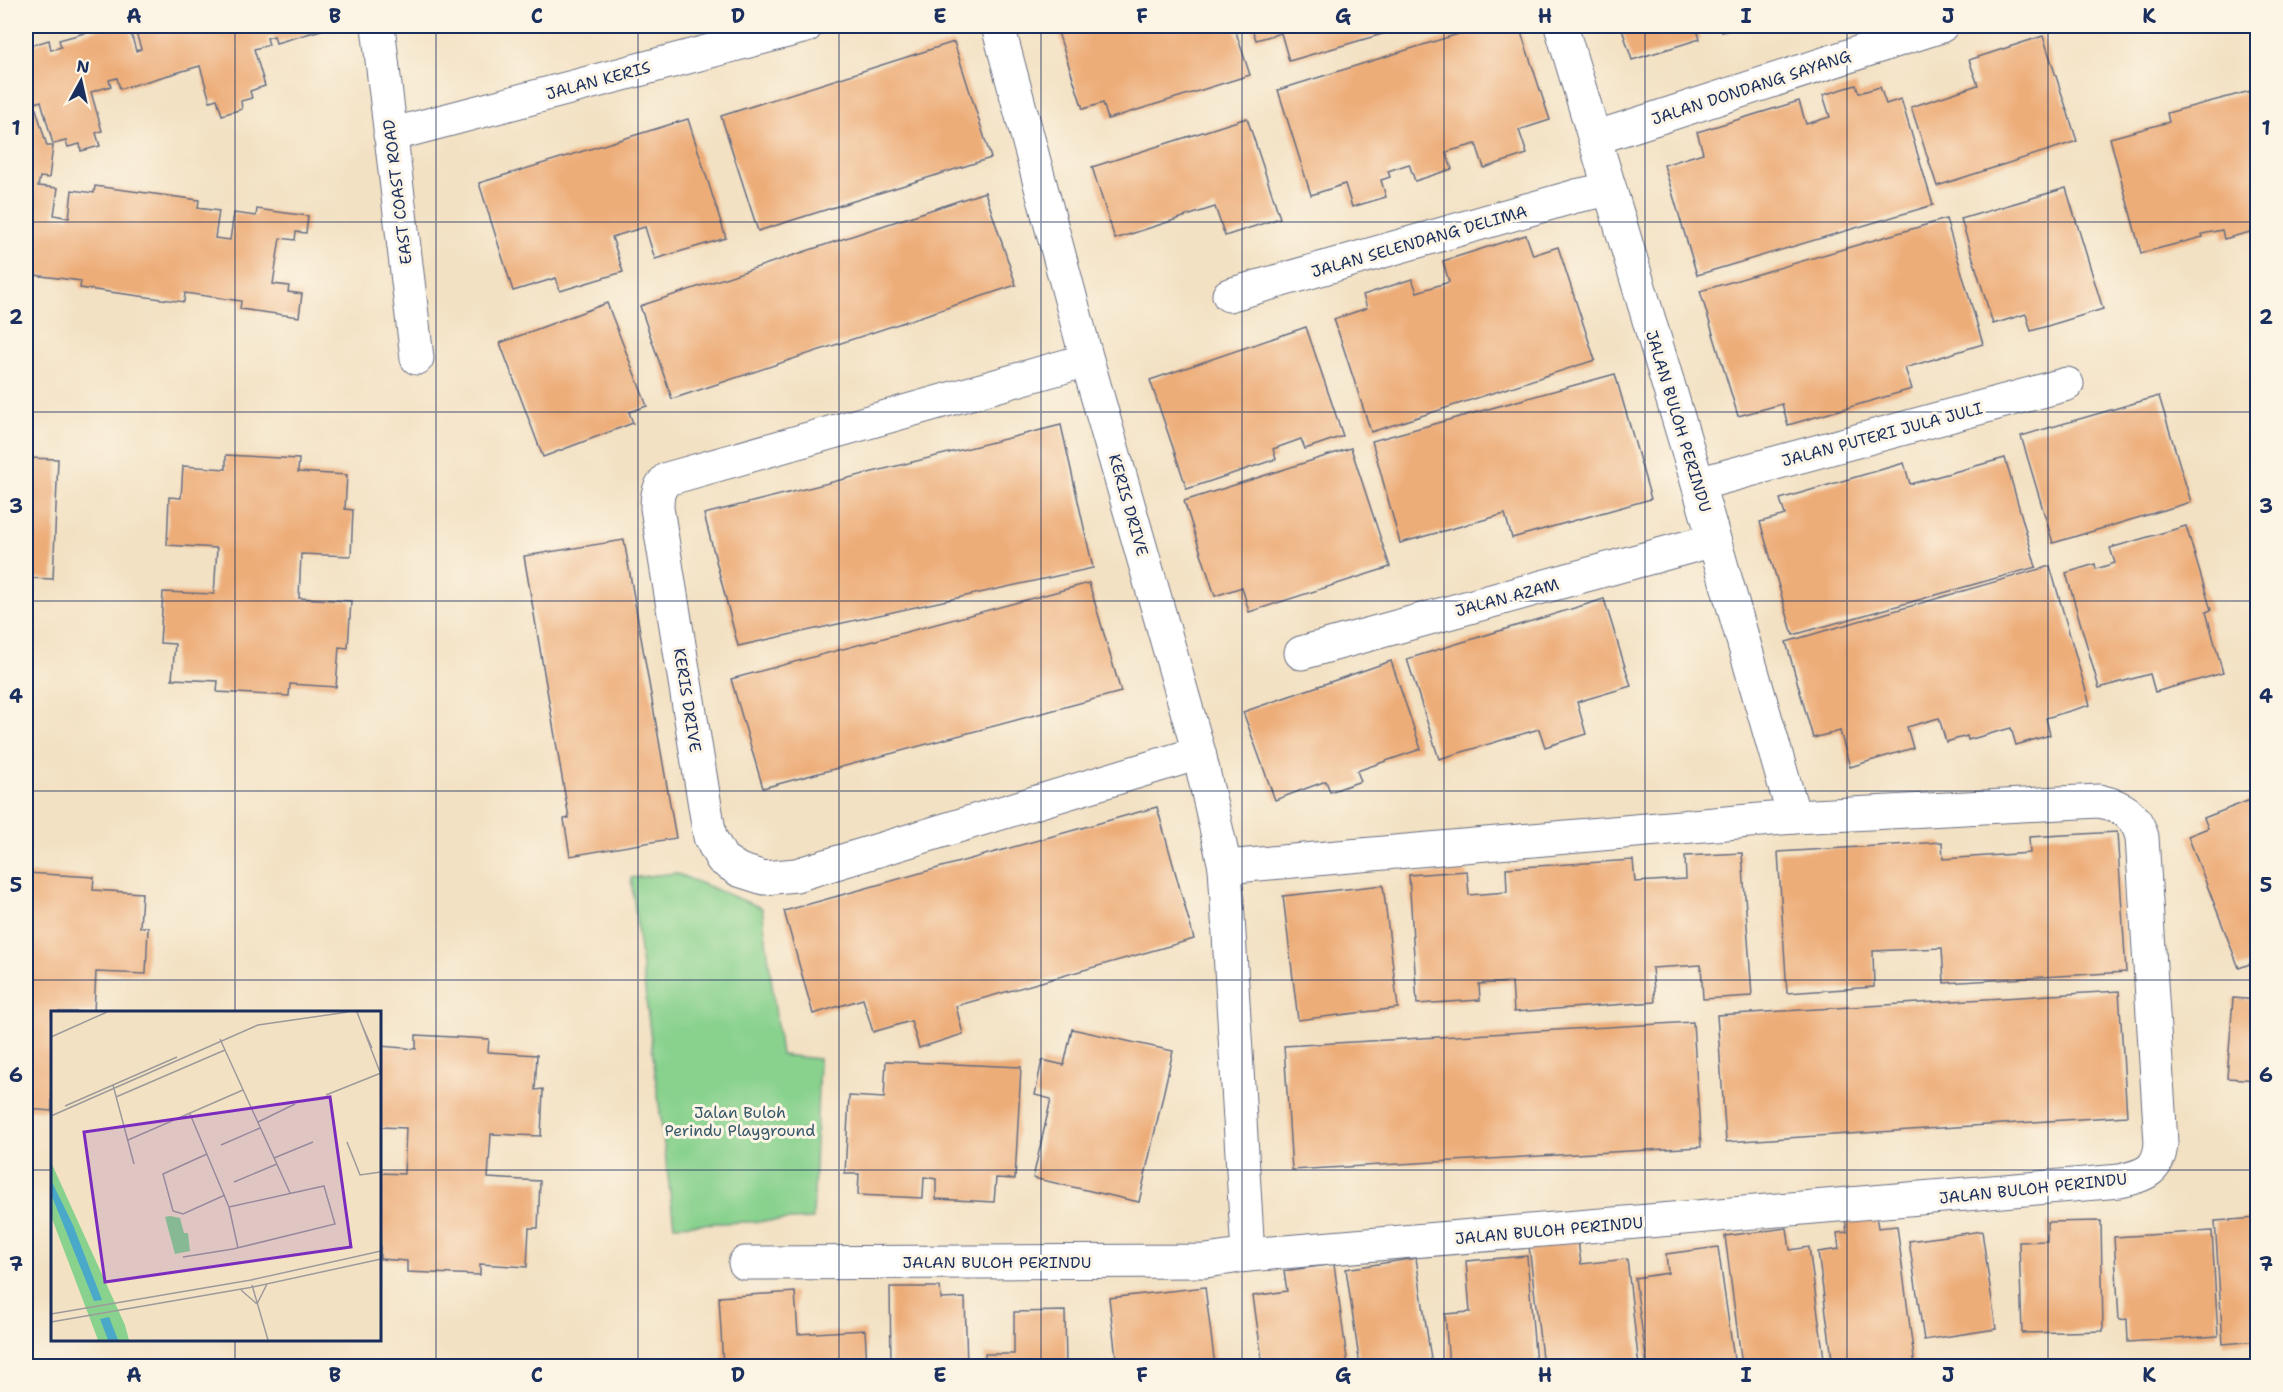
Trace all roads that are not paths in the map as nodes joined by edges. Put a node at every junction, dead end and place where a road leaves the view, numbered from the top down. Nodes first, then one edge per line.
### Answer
1 (378, 26) edge
2 (806, 26) edge
3 (998, 26) edge
4 (1561, 26) edge
5 (1941, 26) edge
6 (390, 135) junction
7 (1595, 138) junction
8 (1610, 189) junction
9 (1229, 295) dead end
10 (417, 358) dead end
11 (1088, 360) junction
12 (2067, 384) dead end
13 (1698, 484) junction
14 (1714, 540) junction
15 (1300, 653) dead end
16 (1199, 753) junction
17 (1794, 817) junction
18 (1225, 867) junction
19 (1248, 1255) junction
20 (745, 1263) dead end

1 - 6 street, EAST COAST ROAD
2 - 6 street, JALAN KERIS
3 - 11 street, KERIS DRIVE
4 - 7 street, JALAN BULOH PERINDU
5 - 7 street, JALAN DONDANG SAYANG
6 - 10 street, EAST COAST ROAD
7 - 8 street, JALAN BULOH PERINDU
8 - 9 street, JALAN SELENDANG DELIMA
8 - 13 street, JALAN BULOH PERINDU
11 - 16 street, KERIS DRIVE
11 - 16 street, KERIS DRIVE
12 - 13 street, JALAN PUTERI JULA JULI
13 - 14 street, JALAN BULOH PERINDU
14 - 15 street, JALAN AZAM
14 - 17 street, JALAN BULOH PERINDU
16 - 18 street, KERIS DRIVE
17 - 18 street, JALAN BULOH PERINDU
17 - 19 street, JALAN BULOH PERINDU
18 - 19 street
19 - 20 street, JALAN BULOH PERINDU

